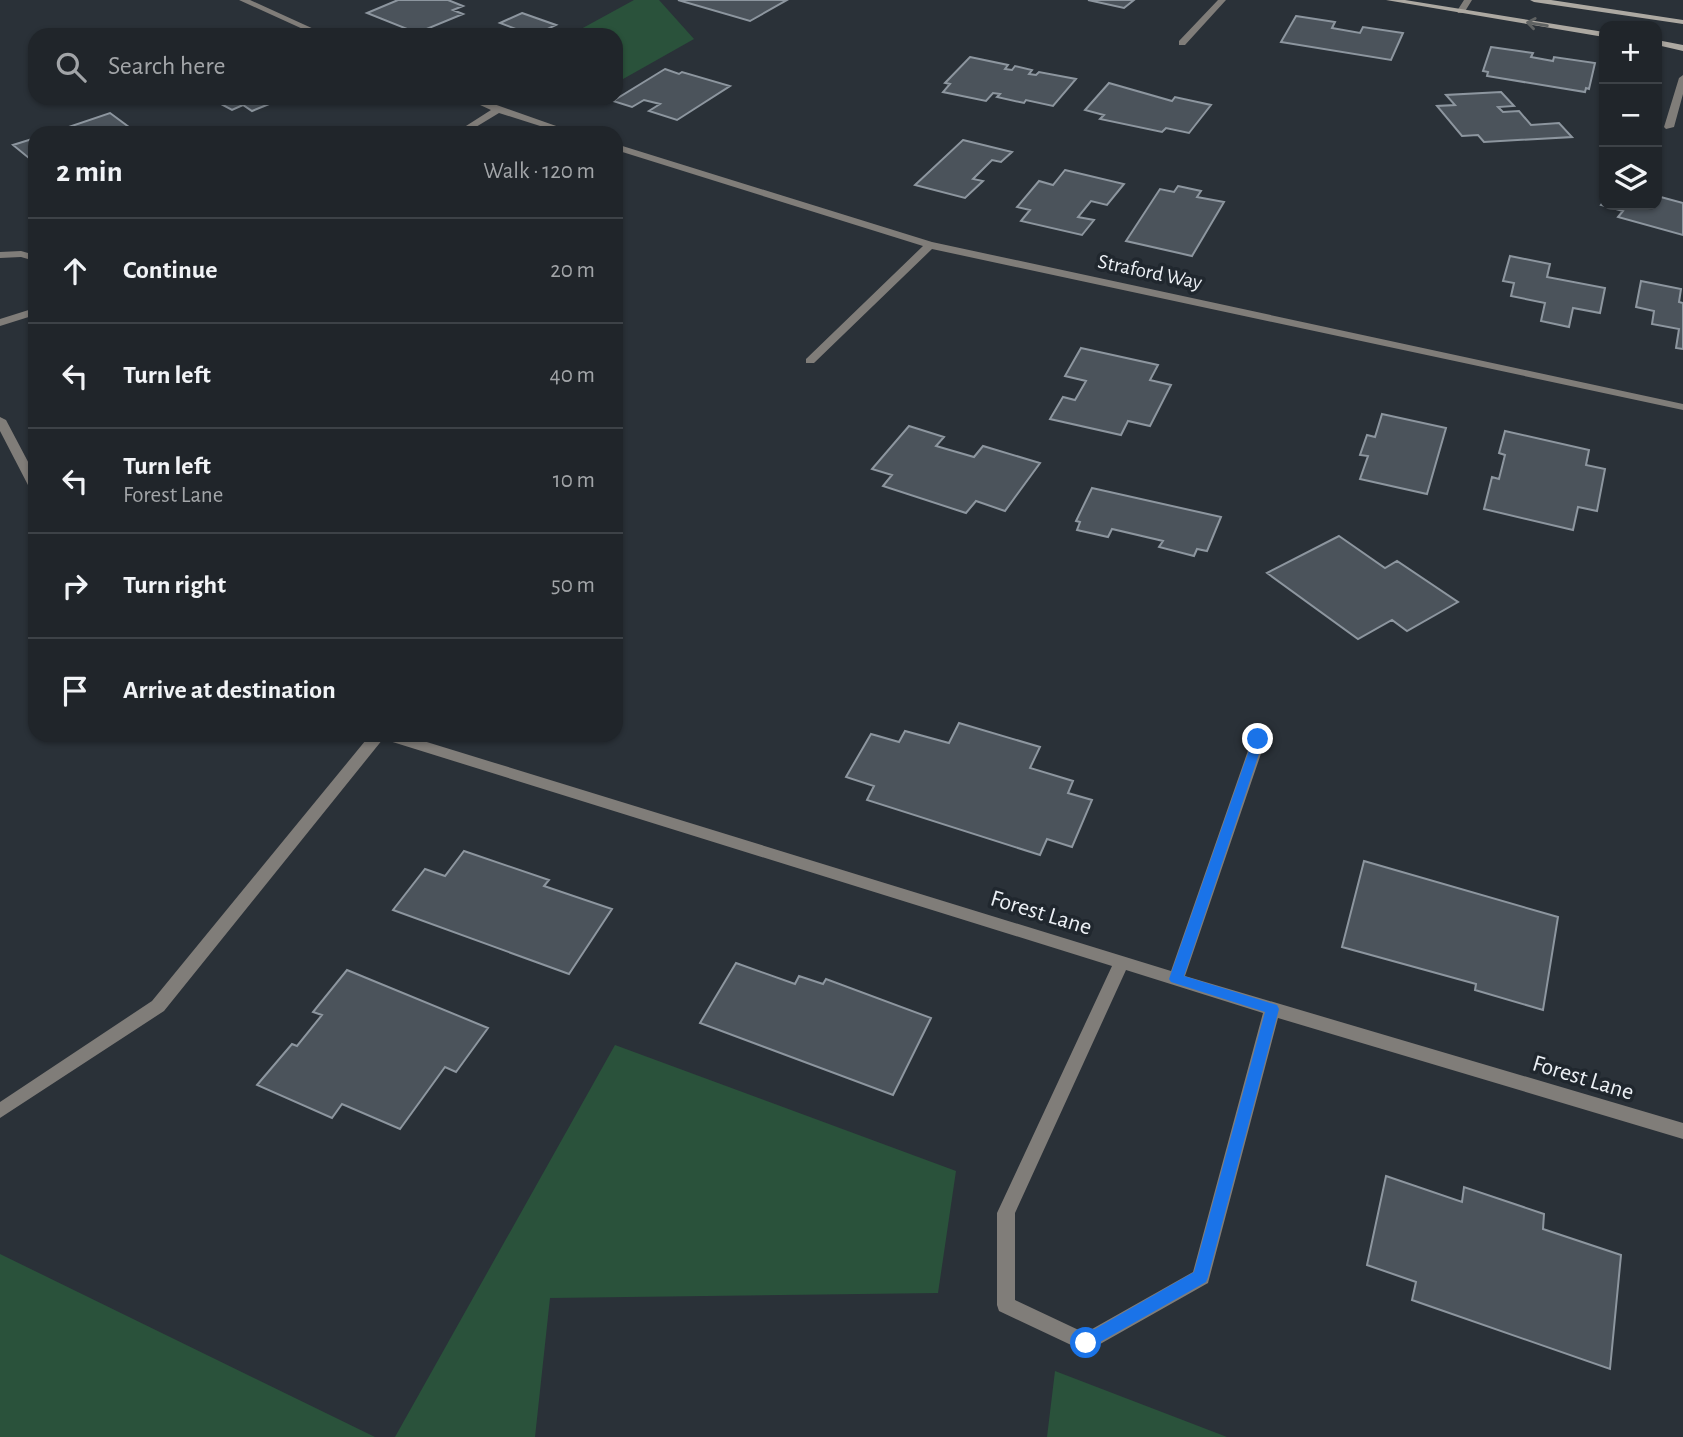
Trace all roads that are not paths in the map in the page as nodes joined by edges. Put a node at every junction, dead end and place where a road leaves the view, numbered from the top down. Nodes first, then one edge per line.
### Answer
1 (243, 0) edge
2 (1222, 0) edge
3 (1390, 0) edge
4 (1468, 0) edge
5 (1534, 0) edge
6 (1461, 11) junction
7 (1683, 22) edge
8 (307, 28) edge
9 (1599, 34) edge
10 (1182, 43) dead end
11 (1662, 44) edge
12 (1683, 48) edge
13 (1683, 78) edge
14 (486, 105) edge
15 (498, 110) junction
16 (472, 126) edge
17 (549, 126) edge
18 (1669, 127) dead end
19 (623, 149) edge
20 (930, 244) junction
21 (0, 255) edge
22 (28, 256) edge
23 (28, 314) edge
24 (0, 323) edge
25 (810, 361) dead end
26 (1683, 407) edge
27 (0, 420) edge
28 (28, 474) edge
29 (1258, 739) dead end
30 (372, 742) edge
31 (410, 742) edge
32 (1122, 961) junction
33 (1176, 979) junction
34 (1272, 1009) junction
35 (0, 1111) edge
36 (1683, 1131) edge

1 - 8 street
2 - 10 street
3 - 6 street
4 - 6 street
5 - 7 street
9 -> 6 street
11 - 12 street
13 - 18 street
14 - 15 street
15 - 16 street
15 - 17 street
19 - 20 street, Straford Way
20 - 25 street
20 - 26 street, Straford Way
21 - 22 street
23 - 24 street
27 - 28 street
29 - 33 street
30 - 35 street
31 - 32 street, Forest Lane
32 - 33 street, Forest Lane
32 - 34 street
33 - 34 street, Forest Lane
34 - 36 street, Forest Lane

